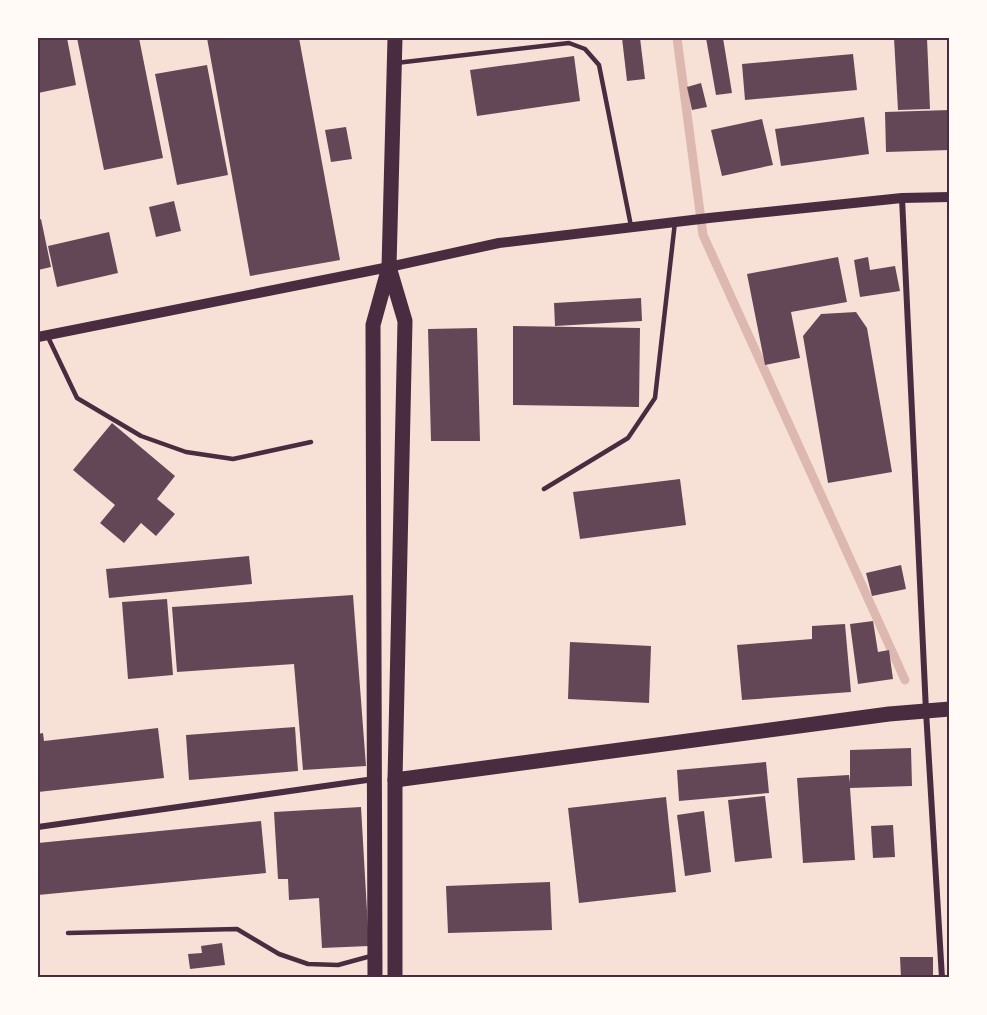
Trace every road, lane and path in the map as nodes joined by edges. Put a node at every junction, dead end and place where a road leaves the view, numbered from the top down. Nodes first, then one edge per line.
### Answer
1 (395, 38) edge
2 (394, 64) junction
3 (950, 197) edge
4 (902, 198) junction
5 (675, 222) junction
6 (631, 227) junction
7 (389, 267) junction
8 (42, 336) edge
9 (311, 442) dead end
10 (544, 489) dead end
11 (950, 709) edge
12 (927, 711) junction
13 (374, 779) junction
14 (394, 780) junction
15 (38, 827) edge
16 (68, 933) dead end
17 (373, 970) edge
18 (395, 978) edge
19 (942, 978) edge

1 - 2 main road
2 - 6 lane
2 - 7 main road
3 - 4 street
4 - 5 street
4 - 12 street
5 - 6 street
5 - 10 lane
6 - 7 street
7 - 8 street
7 - 13 main road
7 - 14 main road
8 - 9 lane
11 - 12 main road
12 - 14 main road
12 - 19 street
13 - 15 street
13 - 17 main road
14 - 18 main road
16 - 17 lane

